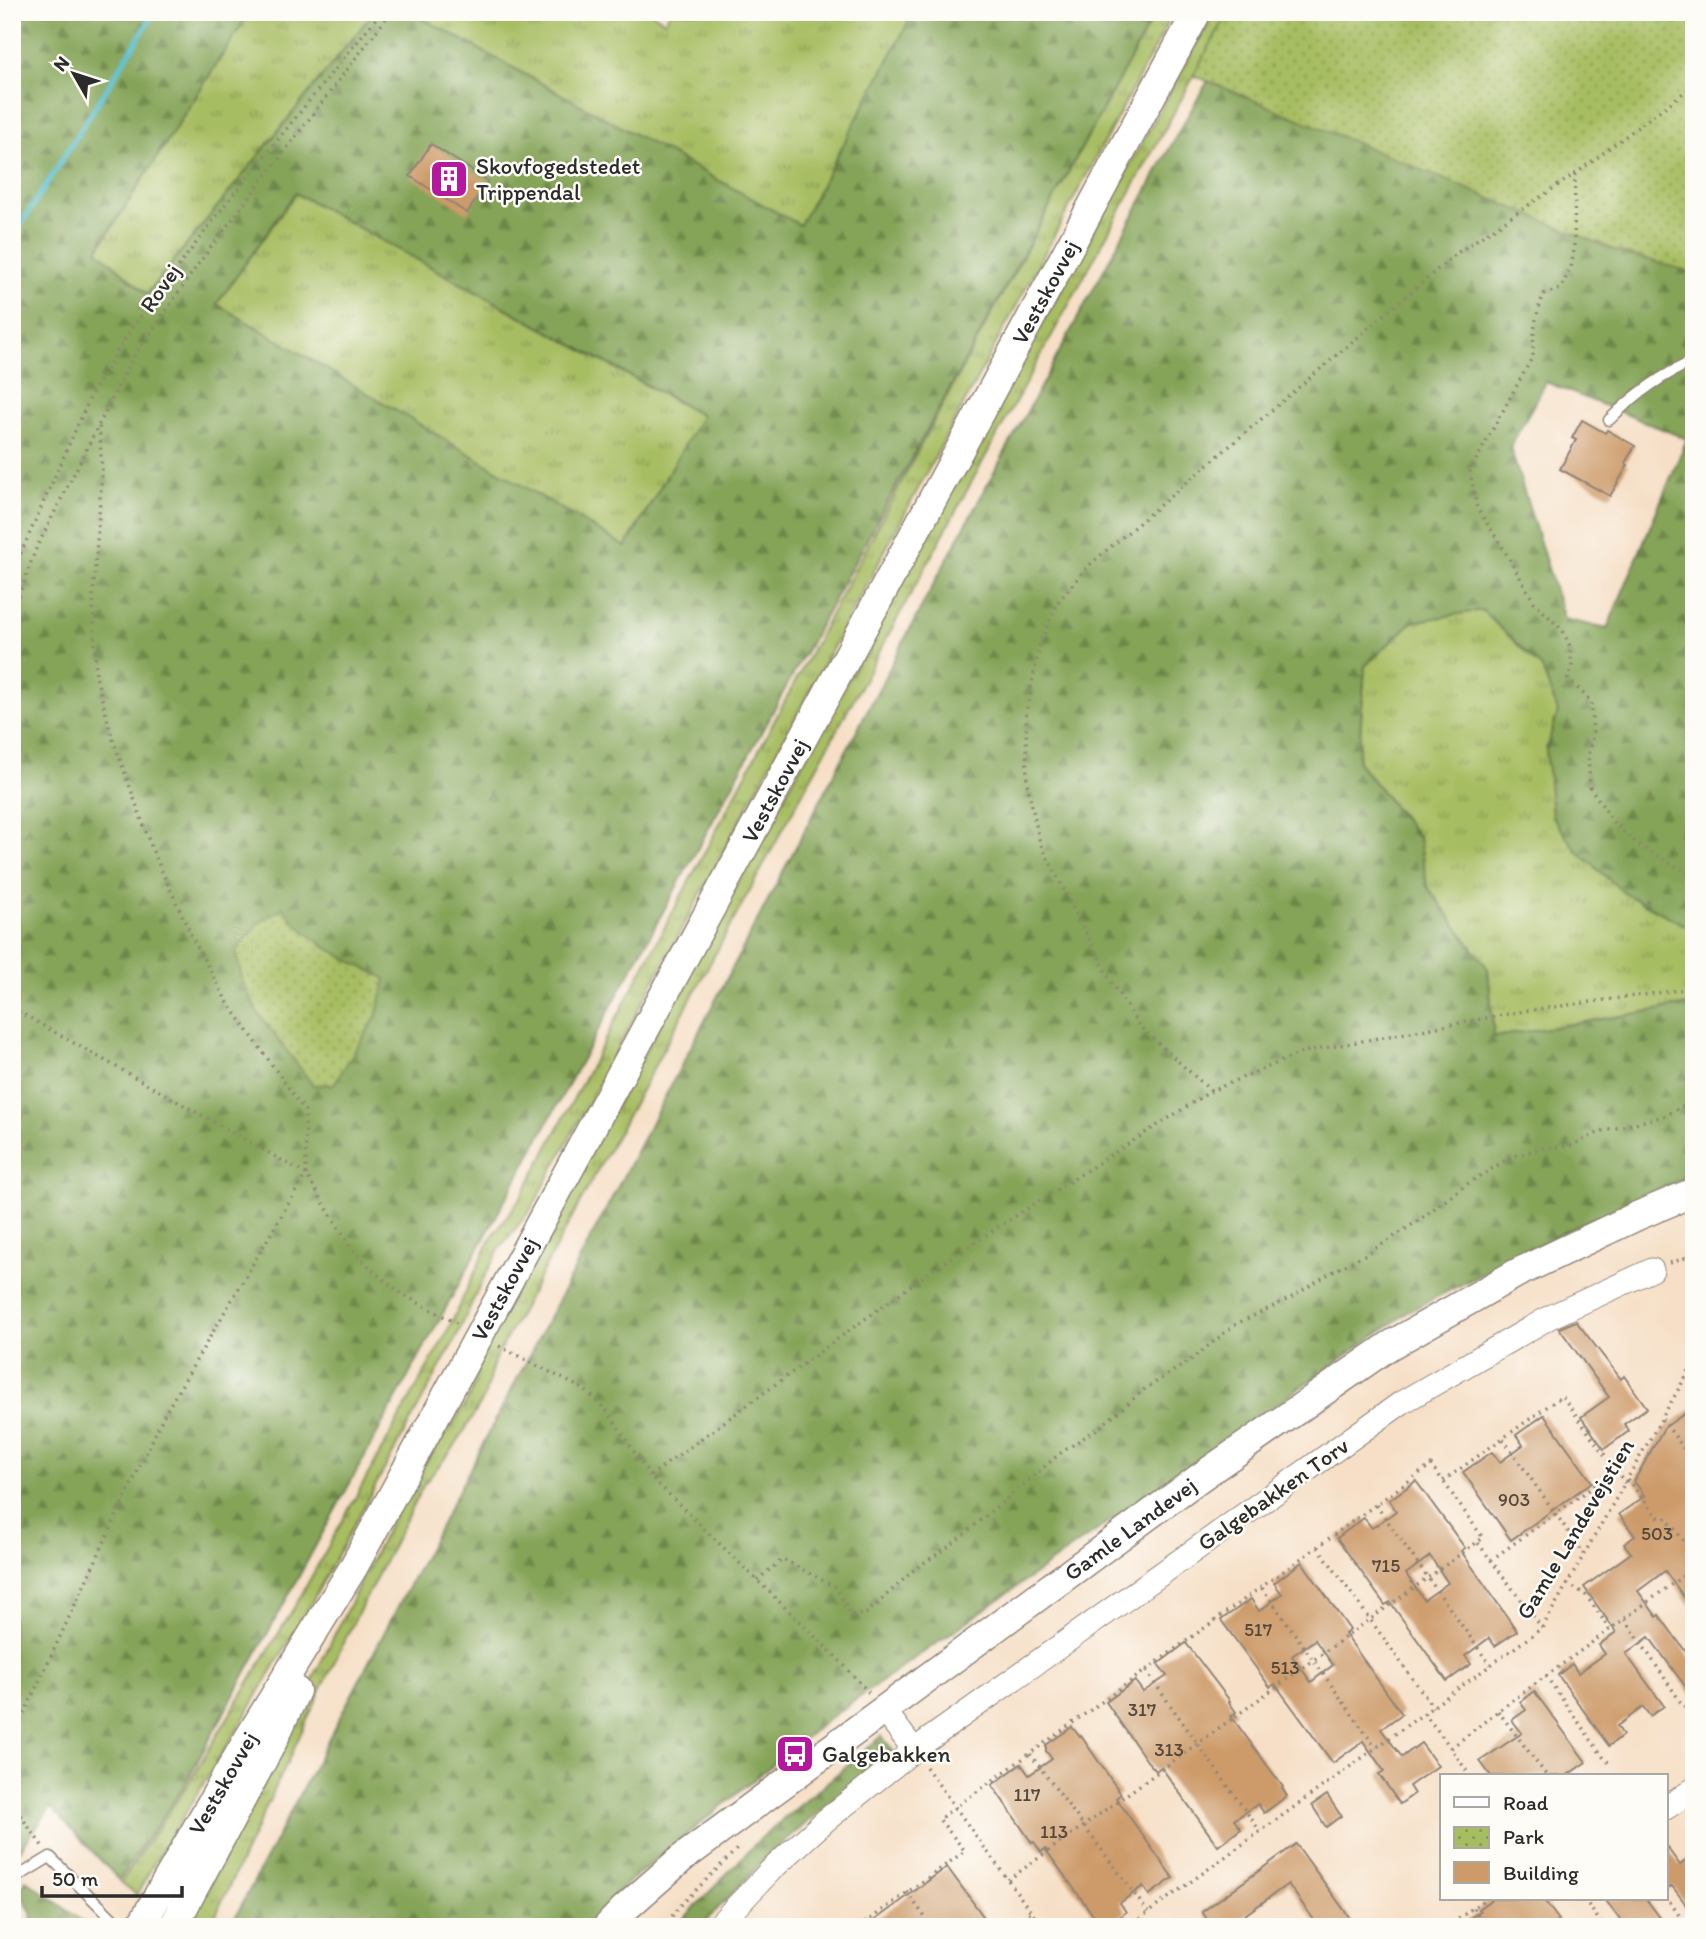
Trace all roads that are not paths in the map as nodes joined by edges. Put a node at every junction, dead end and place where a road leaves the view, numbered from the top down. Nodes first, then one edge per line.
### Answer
1 (1197, 12) edge
2 (1694, 360) edge
3 (1609, 420) dead end
4 (1694, 1192) edge
5 (1652, 1270) road end
6 (353, 1568) junction
7 (885, 1711) junction
8 (914, 1750) junction
9 (1694, 1789) edge
10 (1668, 1807) edge
11 (12, 1880) edge
12 (121, 1927) edge
13 (140, 1927) edge
14 (173, 1927) edge
15 (607, 1927) edge
16 (717, 1927) edge

1 - 6 street, Vestskovvej
2 - 3 lane
4 - 7 street, Gamle Landevej
5 - 8 street, Galgebakken Torv
6 - 13 street, Vestskovvej
6 - 14 street, Vestskovvej
7 - 8 street
7 - 15 street, Gamle Landevej
8 - 16 street, Galgebakken Torv
9 - 10 street
11 - 12 lane

